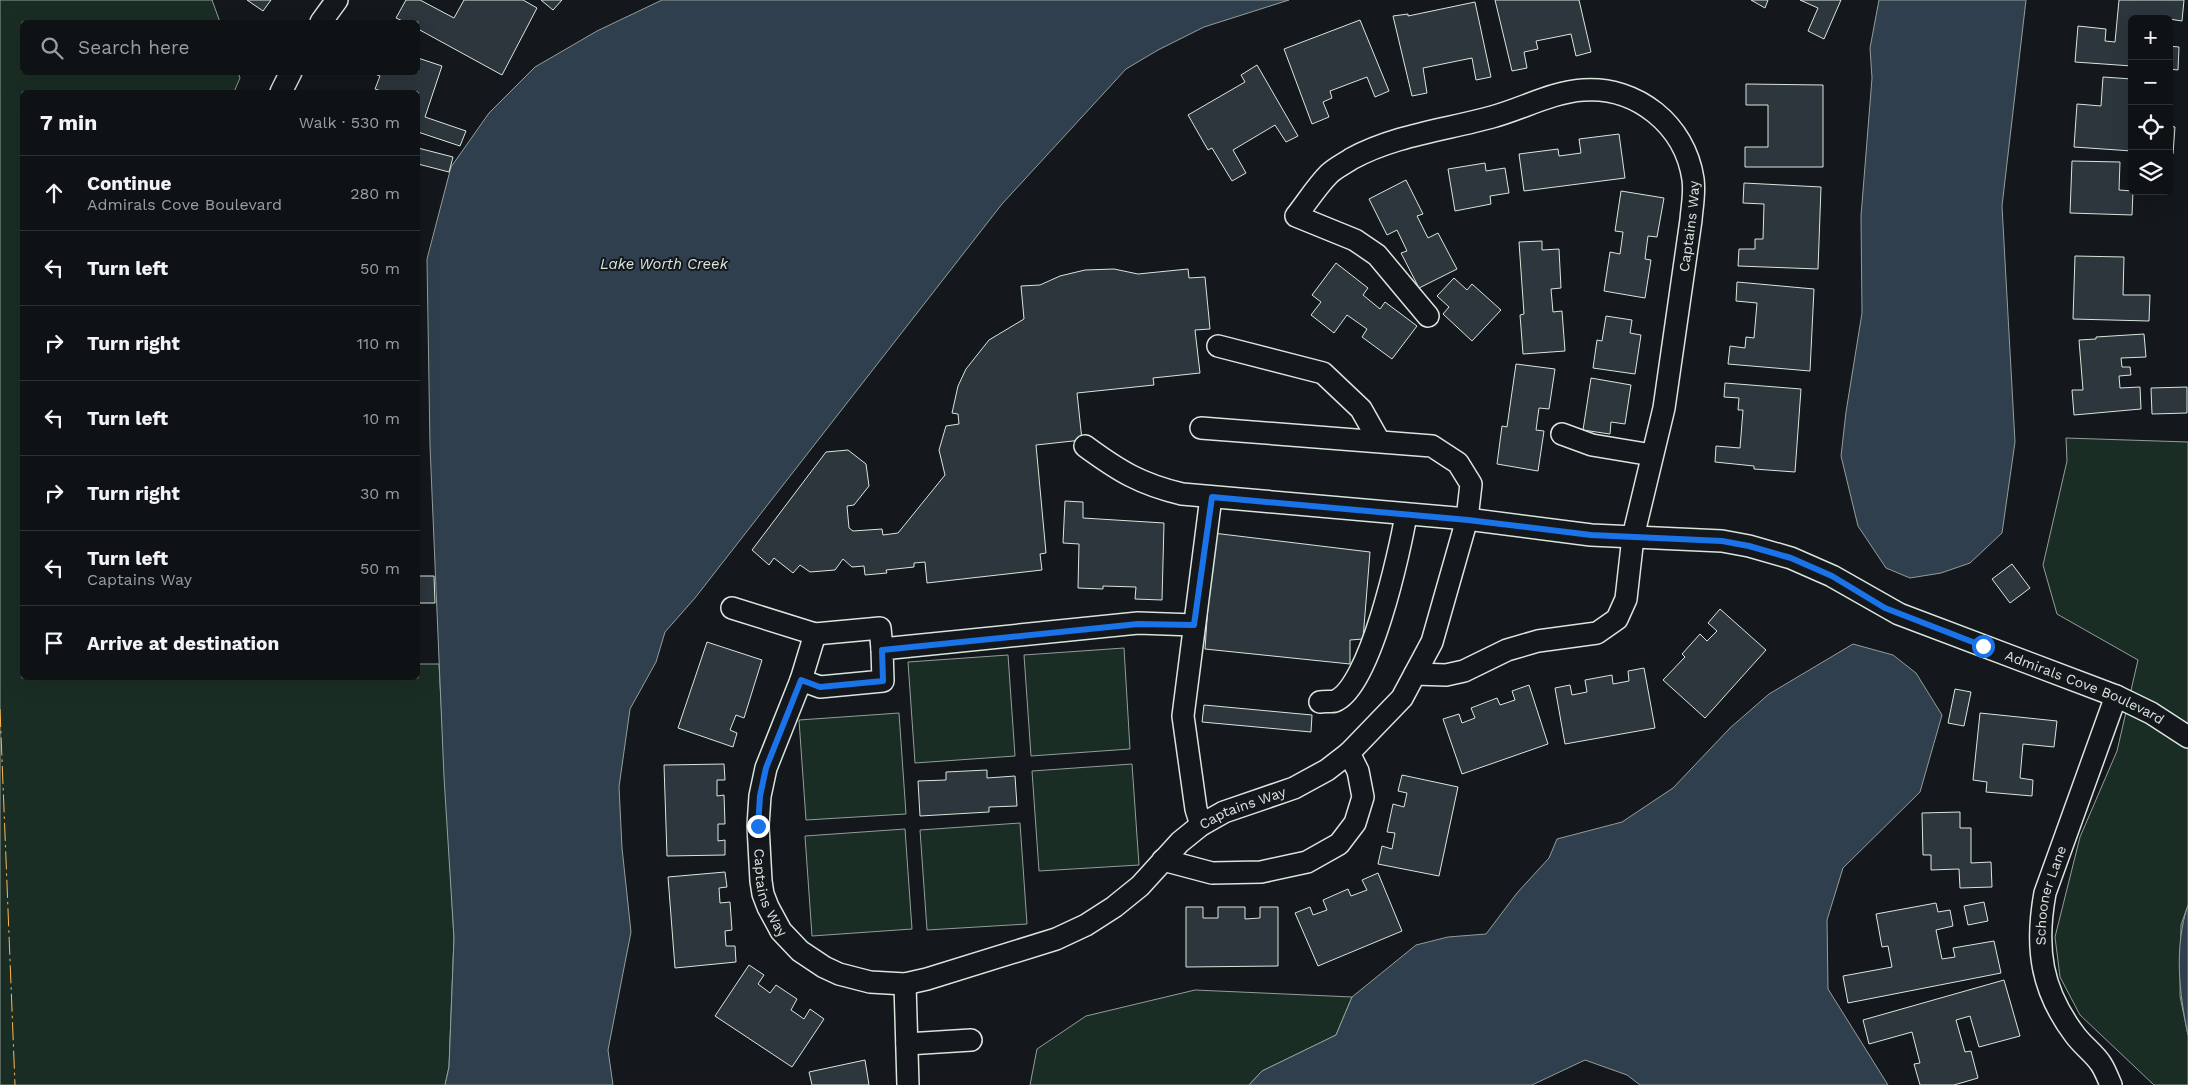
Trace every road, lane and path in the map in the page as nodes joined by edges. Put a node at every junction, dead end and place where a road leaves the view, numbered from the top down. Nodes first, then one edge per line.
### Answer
1 (337, 0) edge
2 (322, 20) edge
3 (290, 75) edge
4 (282, 90) edge
5 (1428, 316) dead end
6 (1218, 346) dead end
7 (1201, 428) dead end
8 (1562, 434) dead end
9 (1378, 441) junction
10 (1085, 446) dead end
11 (1652, 455) junction
12 (1212, 497) junction
13 (1406, 515) junction
14 (1468, 520) junction
15 (1634, 537) junction
16 (732, 608) dead end
17 (1194, 625) junction
18 (816, 634) junction
19 (882, 650) junction
20 (1415, 674) junction
21 (801, 680) junction
22 (2116, 696) junction
23 (1320, 702) dead end
24 (2188, 737) edge
25 (1348, 753) junction
26 (1201, 825) junction
27 (1163, 860) junction
28 (905, 984) junction
29 (971, 1040) dead end
30 (907, 1044) junction
31 (908, 1085) edge
32 (2111, 1085) edge

1 - 2 street
3 - 4 street
5 - 11 street, Captains Way
6 - 9 street
7 - 9 street, Captains Way
8 - 11 street
9 - 14 street, Captains Way
10 - 12 street, Admirals Cove Boulevard
11 - 15 street, Captains Way
12 - 13 street, Admirals Cove Boulevard
12 - 17 street
13 - 14 street, Admirals Cove Boulevard
13 - 23 street
14 - 15 street, Admirals Cove Boulevard
14 - 20 street, Captains Way
15 - 20 street, Captains Way
15 - 22 street, Admirals Cove Boulevard
16 - 18 street
17 - 19 street
17 - 26 street
18 - 19 street
18 - 21 street, Captains Way
19 - 21 street
20 - 25 street, Captains Way
21 - 28 street, Captains Way
22 - 24 street, Admirals Cove Boulevard
22 - 32 street, Schooner Lane
25 - 26 street, Captains Way
25 - 27 street
26 - 27 street, Captains Way
27 - 28 street, Captains Way
28 - 30 street
29 - 30 street
30 - 31 street

